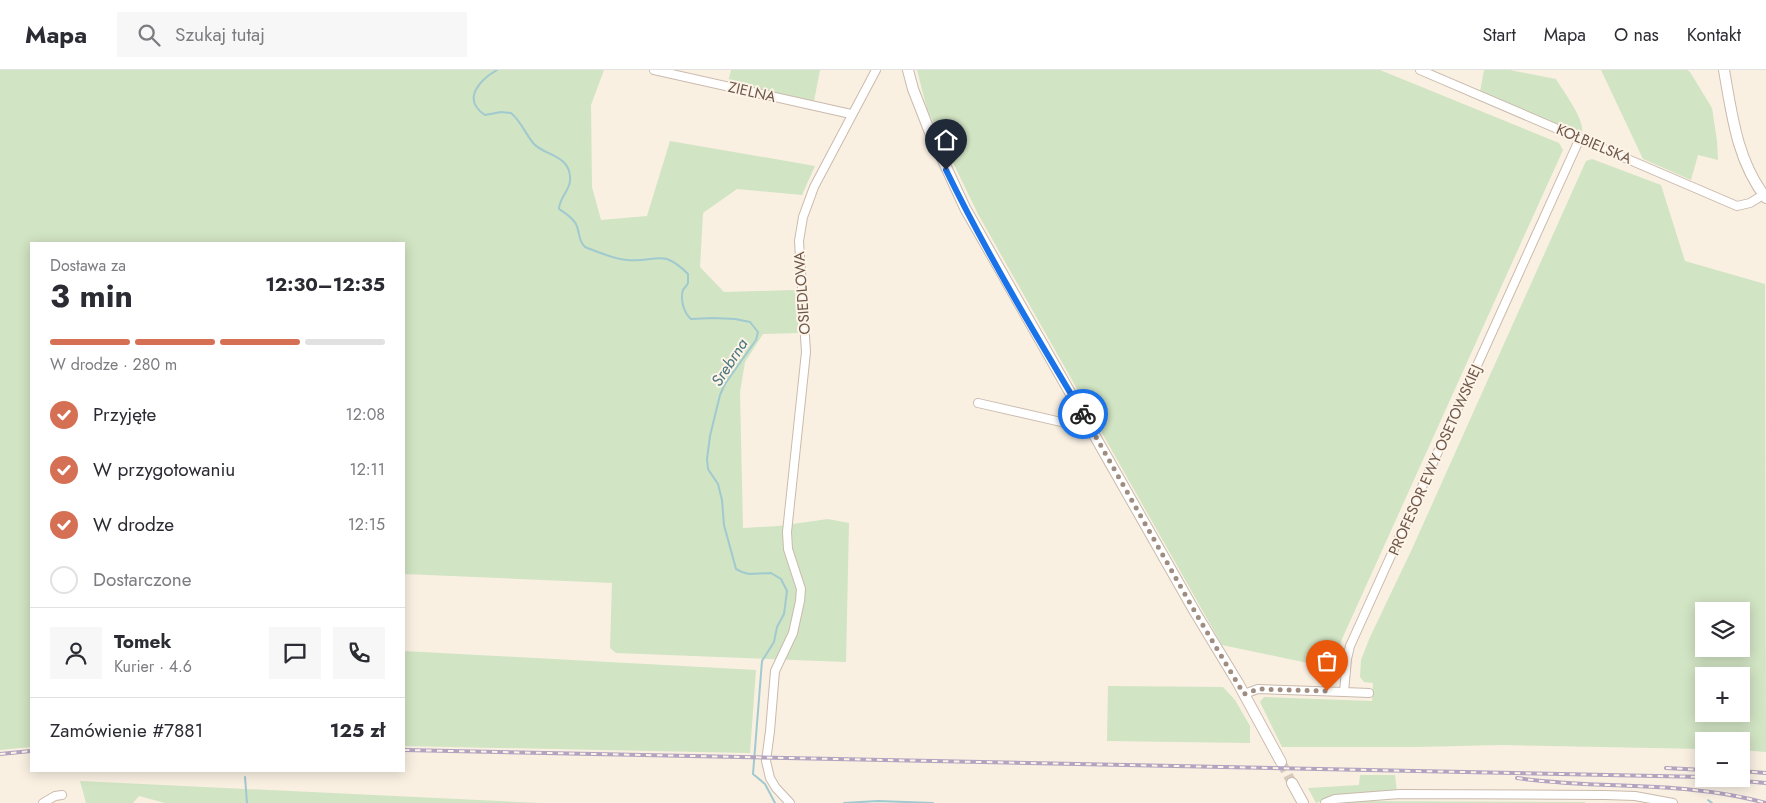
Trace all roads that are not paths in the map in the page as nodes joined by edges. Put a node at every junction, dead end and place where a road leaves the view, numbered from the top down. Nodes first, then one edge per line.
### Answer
1 (654, 70) edge
2 (876, 70) edge
3 (908, 70) edge
4 (1420, 70) edge
5 (1724, 70) edge
6 (684, 73) edge
7 (851, 114) junction
8 (1580, 138) junction
9 (1765, 196) edge
10 (978, 403) dead end
11 (1089, 424) junction
12 (1344, 692) junction
13 (1369, 693) dead end
14 (1244, 694) junction
15 (1281, 762) tunnel mouth
16 (1292, 782) tunnel mouth
17 (62, 795) dead end
18 (43, 803) edge
19 (790, 803) edge
20 (1303, 803) edge
21 (1325, 803) edge
22 (1673, 803) edge

1 - 6 street, ZIELNA
2 - 7 street, OSIEDLOWA
3 - 11 street
4 - 8 street, KOŁBIELSKA
5 - 9 street
6 - 7 street, ZIELNA
7 - 19 street, OSIEDLOWA
8 - 9 street, KOŁBIELSKA
8 - 12 street, PROFESOR EWY OSETOWSKIEJ
10 - 11 street
11 - 14 street
12 - 13 street
12 - 14 street
14 - 15 street
16 - 20 street
17 - 18 street
21 - 22 street

